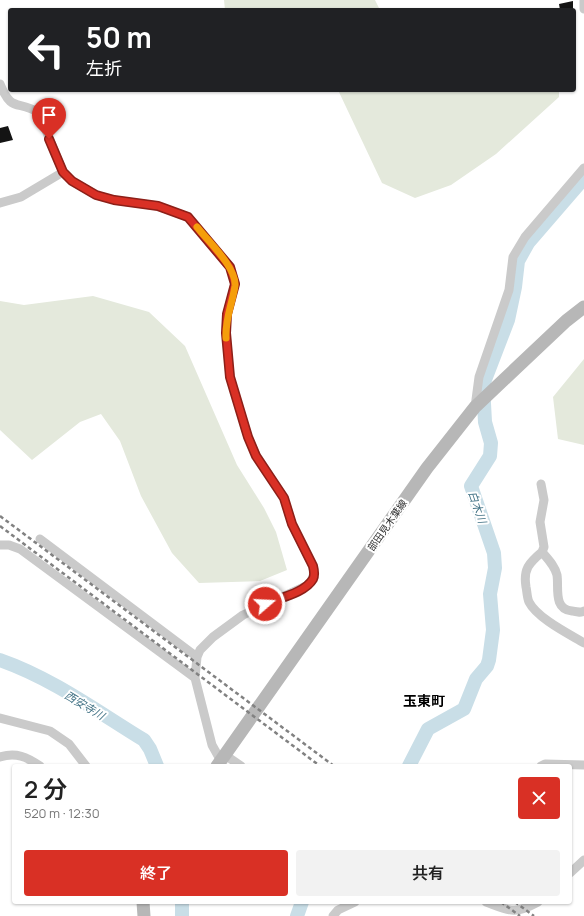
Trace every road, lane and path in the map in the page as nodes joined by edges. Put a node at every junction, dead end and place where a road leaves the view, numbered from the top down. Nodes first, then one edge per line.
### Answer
1 (584, 0) edge
2 (584, 9) edge
3 (0, 84) edge
4 (584, 168) edge
5 (63, 172) junction
6 (0, 203) edge
7 (584, 307) edge
8 (478, 405) junction
9 (541, 484) dead end
10 (40, 539) dead end
11 (0, 545) edge
12 (542, 552) junction
13 (584, 611) edge
14 (584, 643) edge
15 (197, 657) junction
16 (195, 678) junction
17 (0, 718) edge
18 (0, 757) edge
19 (221, 761) edge
20 (37, 764) edge
21 (84, 764) edge
22 (233, 764) edge
23 (572, 765) edge
24 (584, 765) edge
25 (584, 860) edge
26 (572, 867) edge
27 (142, 904) edge
28 (351, 904) edge
29 (490, 904) edge
30 (533, 904) edge
31 (144, 916) edge
32 (333, 916) edge

1 - 2 street
3 - 5 street
4 - 8 street
5 - 6 street
5 - 15 street
7 - 8 main road, 部田見木葉線
8 - 19 main road, 部田見木葉線
9 - 12 street
10 - 15 street
11 - 16 street
12 - 13 street
12 - 14 street
15 - 16 street
16 - 19 street
17 - 21 street
18 - 20 street
19 - 22 street
23 - 24 street
25 - 26 street
27 - 31 main road
28 - 32 street
29 - 30 street

